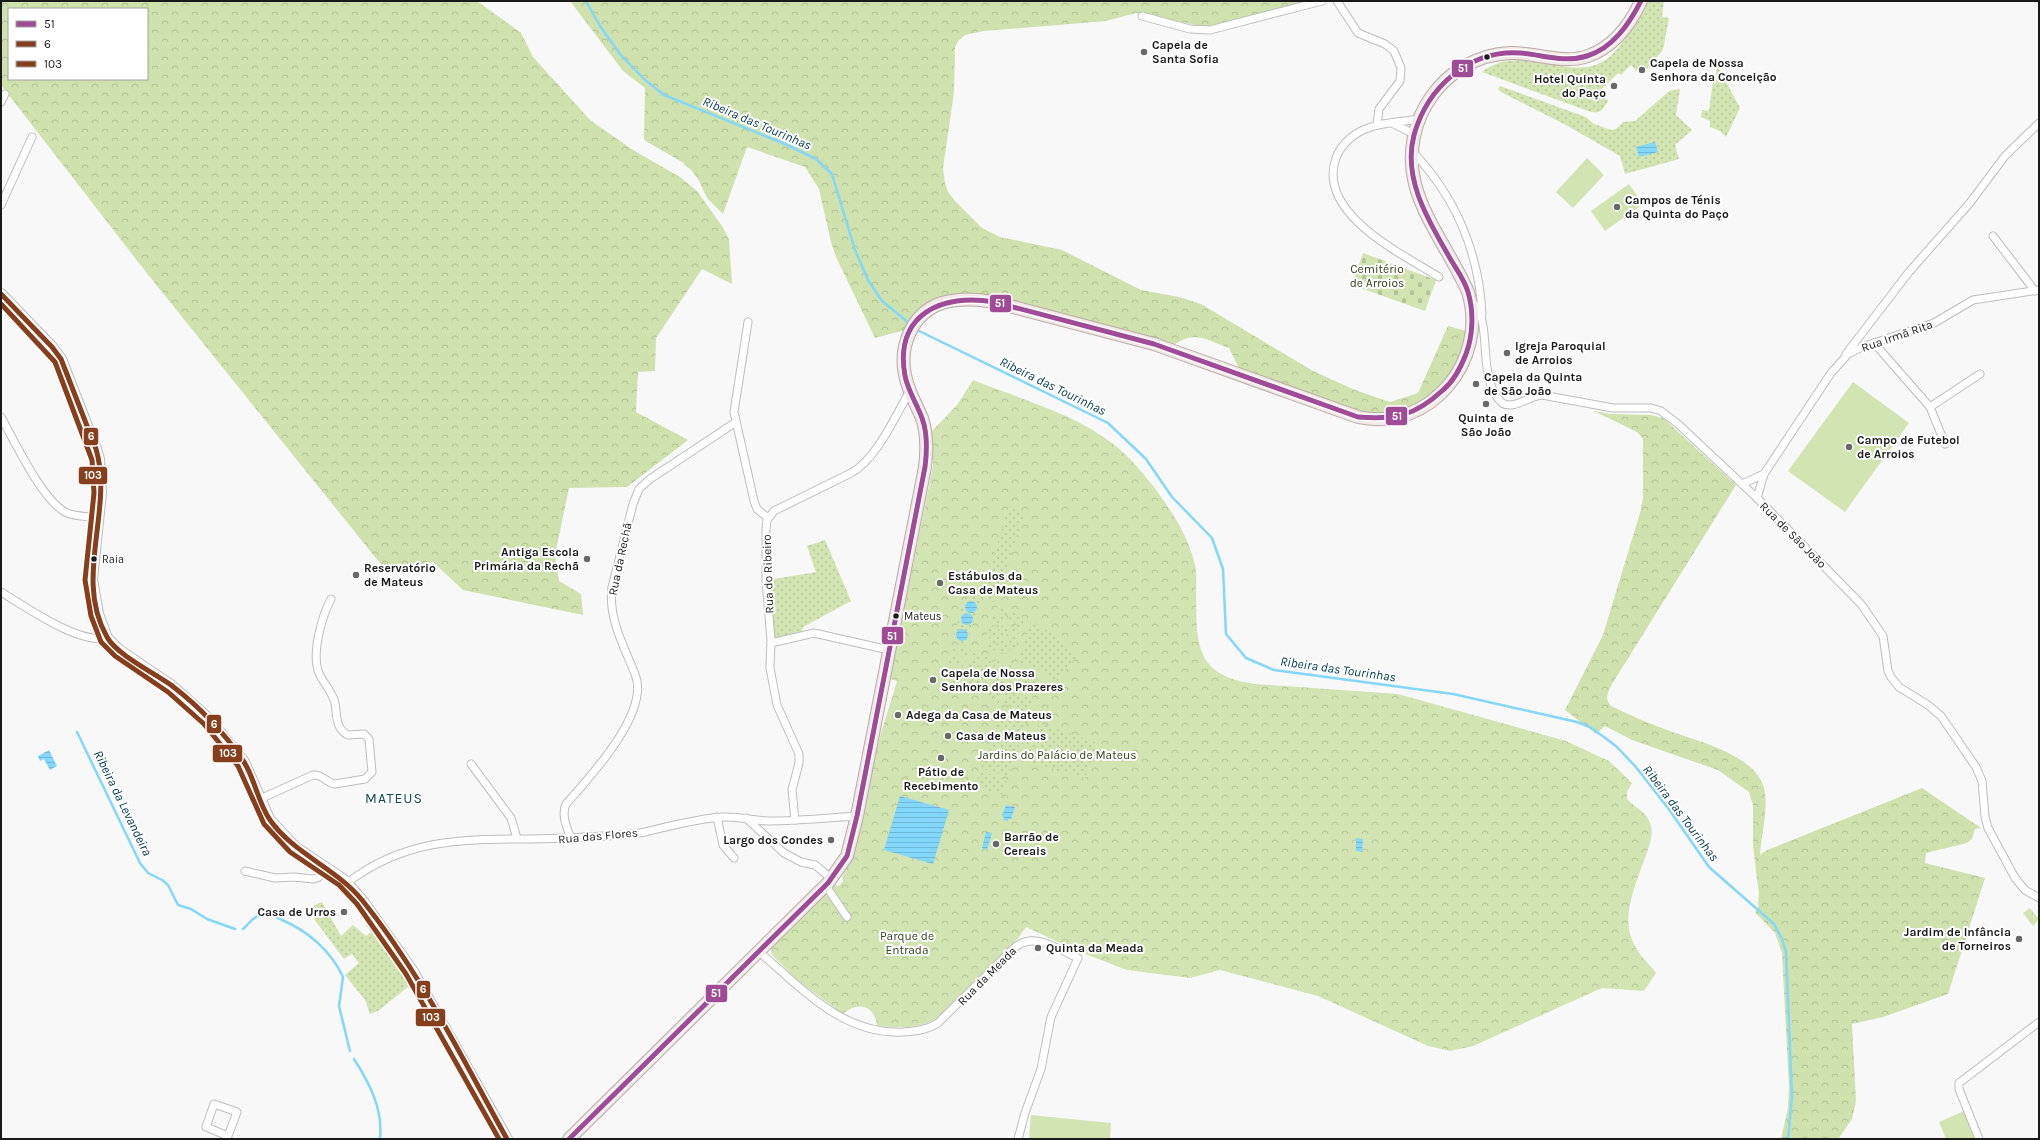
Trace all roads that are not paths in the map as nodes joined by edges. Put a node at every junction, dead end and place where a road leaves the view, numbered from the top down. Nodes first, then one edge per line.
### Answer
1 (1322, 1) edge
2 (1338, 1) edge
3 (1641, 1) edge
4 (1142, 16) dead end
5 (5, 94) dead end
6 (1, 102) edge
7 (1419, 119) junction
8 (2039, 123) edge
9 (1393, 124) junction
10 (1377, 125) junction
11 (1414, 134) junction
12 (32, 137) dead end
13 (1412, 151) junction
14 (1, 205) edge
15 (1993, 236) dead end
16 (1439, 277) dead end
17 (2037, 291) edge
18 (1, 294) edge
19 (1470, 300) junction
20 (748, 322) dead end
21 (1482, 322) junction
22 (1874, 343) junction
23 (1842, 360) junction
24 (1980, 374) dead end
25 (910, 391) junction
26 (1930, 407) junction
27 (1, 417) edge
28 (736, 422) junction
29 (1944, 444) dead end
30 (1764, 474) junction
31 (1742, 484) junction
32 (1757, 498) junction
33 (98, 518) junction
34 (768, 518) junction
35 (1, 592) edge
36 (331, 599) dead end
37 (106, 638) junction
38 (771, 643) junction
39 (889, 650) junction
40 (471, 764) dead end
41 (260, 799) junction
42 (857, 816) junction
43 (717, 817) junction
44 (746, 818) junction
45 (795, 820) junction
46 (517, 838) junction
47 (571, 838) junction
48 (734, 858) dead end
49 (326, 868) junction
50 (245, 871) dead end
51 (829, 882) junction
52 (346, 883) junction
53 (2039, 898) edge
54 (847, 917) dead end
55 (758, 951) junction
56 (2039, 1022) edge
57 (583, 1124) junction
58 (206, 1127) joint
59 (507, 1139) edge
60 (569, 1139) edge
61 (573, 1139) edge
62 (1018, 1139) edge
63 (1979, 1139) edge

1 - 4 street
2 - 10 street
3 - 7 main road
5 - 6 street
7 - 9 street
7 - 11 main road
8 - 23 street
9 - 10 street
9 - 11 street
10 - 16 street
11 - 13 main road
12 - 14 street
13 - 19 main road
13 - 21 street
15 - 17 street
17 - 22 street, Rua Irmã Rita
18 - 33 main road
19 - 21 street, Rua de São João
19 - 25 main road
20 - 28 street
21 - 31 street, Rua de São João
22 - 23 street, Rua Irmã Rita
22 - 26 street
23 - 30 street, Rua Irmã Rita
24 - 26 street
25 - 34 street, Rua do Ribeiro
25 - 39 main road
26 - 29 street
27 - 33 street
28 - 34 street
28 - 47 street, Rua da Rechã
30 - 31 street
30 - 32 street, Rua Irmã Rita
31 - 32 street, Rua de São João
32 - 53 street, Rua de São João
33 - 37 main road
34 - 38 street, Rua do Ribeiro
35 - 37 street
36 - 41 street
37 - 41 main road
38 - 39 street
38 - 45 street, Rua do Ribeiro
39 - 42 main road
40 - 46 street
41 - 49 main road
42 - 45 street, Rua das Flores
42 - 51 main road
43 - 44 street, Rua das Flores
43 - 47 street, Rua das Flores
43 - 48 street
44 - 45 street, Rua das Flores
44 - 51 street
46 - 47 street, Rua das Flores
46 - 52 street, Rua das Flores
49 - 50 street
49 - 52 main road
51 - 54 street
51 - 55 main road
52 - 59 main road
55 - 57 main road
55 - 62 street, Rua da Meada
56 - 63 street
57 - 60 main road
57 - 61 main road
58 - 58 street

